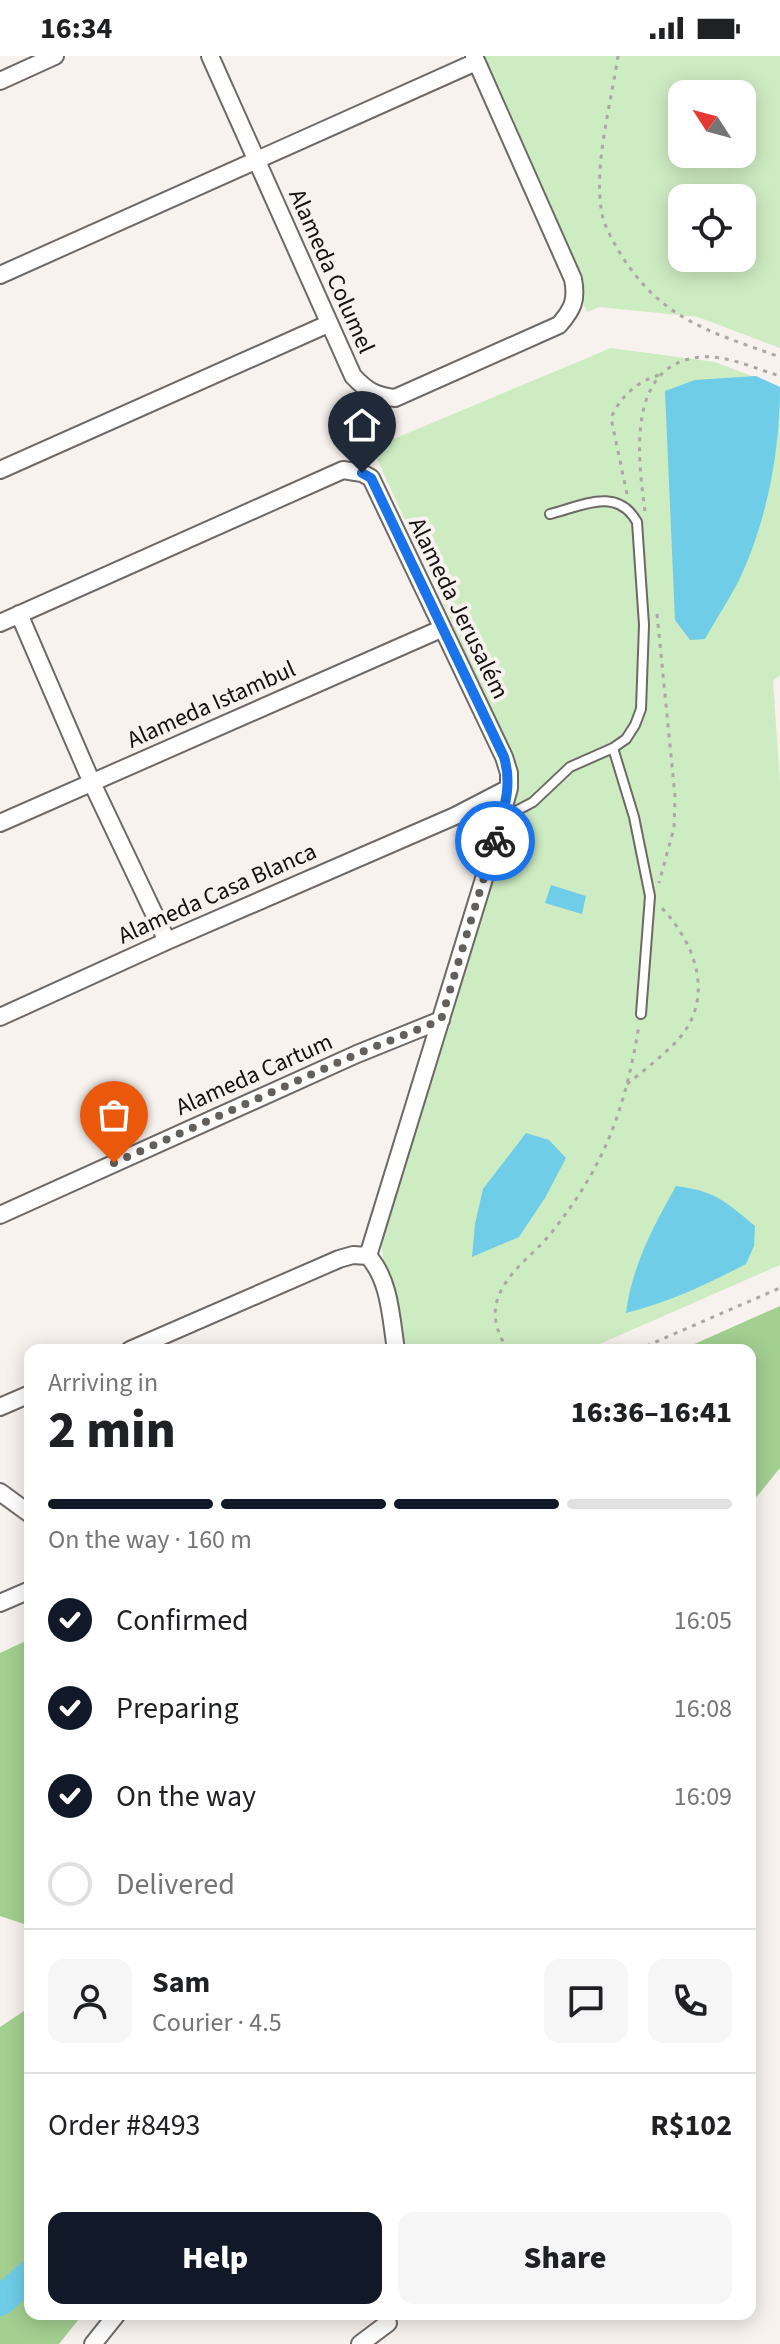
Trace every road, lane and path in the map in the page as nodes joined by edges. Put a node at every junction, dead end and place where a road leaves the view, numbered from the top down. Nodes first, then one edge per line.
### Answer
1 (55, 56) edge
2 (210, 56) edge
3 (618, 56) edge
4 (475, 59) edge
5 (0, 81) edge
6 (257, 162) junction
7 (0, 275) edge
8 (328, 324) junction
9 (780, 357) edge
10 (662, 374) junction
11 (780, 376) edge
12 (0, 470) edge
13 (630, 510) junction
14 (550, 514) dead end
15 (645, 518) dead end
16 (656, 609) dead end
17 (19, 614) junction
18 (0, 623) edge
19 (441, 629) junction
20 (613, 748) junction
21 (92, 783) junction
22 (509, 788) junction
23 (0, 823) edge
24 (500, 823) junction
25 (650, 896) junction
26 (167, 941) junction
27 (641, 1014) joint
28 (0, 1017) edge
29 (441, 1020) junction
30 (627, 1084) junction
31 (0, 1215) edge
32 (368, 1256) junction
33 (780, 1288) edge
34 (144, 1344) edge
35 (395, 1344) edge
36 (506, 1344) edge
37 (651, 1344) edge
38 (24, 1397) edge
39 (0, 1407) edge
40 (0, 1492) edge
41 (24, 1510) edge
42 (24, 1593) edge
43 (0, 1603) edge
44 (112, 2320) edge
45 (388, 2323) dead end
46 (93, 2344) edge
47 (360, 2344) edge

1 - 5 street
2 - 6 street, Alameda Columel
3 - 9 path
4 - 6 street
4 - 8 street, Alameda Columel
6 - 7 street
6 - 8 street, Alameda Columel
8 - 12 street
10 - 11 path
10 - 13 path
10 - 15 path
13 - 14 lane
13 - 20 lane
16 - 25 path
17 - 18 street, Alameda Jerusalém
17 - 19 street, Alameda Jerusalém
17 - 21 street
19 - 21 street, Alameda Istambul
19 - 22 street, Alameda Jerusalém
20 - 24 lane
20 - 25 lane
21 - 23 street, Alameda Istambul
21 - 26 street
22 - 24 street, Alameda Jerusalém
22 - 26 street, Alameda Casa Blanca
24 - 29 street, Alameda Jerusalém
25 - 27 lane
25 - 30 path
26 - 28 street, Alameda Casa Blanca
27 - 30 path
29 - 31 street, Alameda Cartum
29 - 32 street, Alameda Jerusalém
30 - 36 path
32 - 34 street
32 - 35 street
33 - 37 path
38 - 39 street
40 - 41 street
42 - 43 street
44 - 46 street
45 - 47 street

